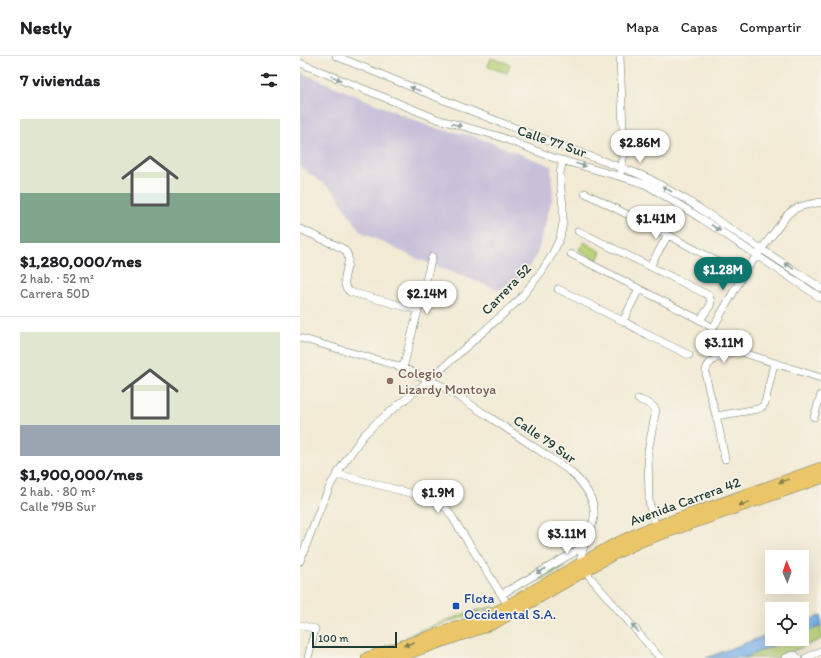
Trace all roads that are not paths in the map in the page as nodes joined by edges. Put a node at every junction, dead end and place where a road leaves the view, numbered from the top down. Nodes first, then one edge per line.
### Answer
1 (336, 56) edge
2 (620, 56) edge
3 (300, 63) edge
4 (563, 160) junction
5 (622, 168) junction
6 (619, 176) junction
7 (585, 193) dead end
8 (821, 202) edge
9 (300, 229) edge
10 (578, 231) dead end
11 (668, 235) junction
12 (762, 249) junction
13 (571, 254) dead end
14 (757, 255) junction
15 (432, 257) dead end
16 (650, 266) junction
17 (735, 270) dead end
18 (821, 288) edge
19 (558, 289) dead end
20 (639, 289) junction
21 (821, 298) edge
22 (418, 310) junction
23 (700, 320) junction
24 (623, 321) junction
25 (713, 328) junction
26 (300, 338) edge
27 (689, 354) dead end
28 (718, 356) junction
29 (774, 363) junction
30 (403, 368) junction
31 (821, 378) edge
32 (429, 380) junction
33 (821, 395) edge
34 (638, 399) dead end
35 (716, 416) junction
36 (814, 417) dead end
37 (725, 459) dead end
38 (821, 468) edge
39 (337, 474) junction
40 (821, 478) edge
41 (656, 526) junction
42 (585, 542) junction
43 (300, 561) edge
44 (554, 564) junction
45 (582, 568) junction
46 (550, 586) junction
47 (505, 600) junction
48 (300, 625) edge
49 (821, 651) edge
50 (308, 658) edge
51 (367, 658) edge
52 (394, 658) edge
53 (660, 658) edge
54 (785, 658) edge
55 (798, 658) edge
56 (806, 658) edge

5 -> 1 street, Calle 77 Sur
2 - 5 street
3 -> 4 street, Calle 77 Sur
4 -> 6 street, Calle 77 Sur
4 - 32 street, Carrera 52
5 - 6 street
12 -> 5 street, Calle 77 Sur
6 -> 14 street, Calle 77 Sur
7 - 11 street
8 - 12 street
9 - 22 street
10 - 16 street
11 - 16 street
11 - 17 street
12 - 14 street
18 -> 12 street, Calle 77 Sur
13 - 20 street
14 - 21 street, Calle 77 Sur
14 - 25 street
15 - 22 street
16 - 23 street
19 - 24 street
20 - 23 street
20 - 24 street
22 - 30 street
23 - 25 street
24 - 27 street
25 - 28 street
26 - 30 street, Calle 79 Sur
28 - 29 street
28 - 35 street
29 - 31 street
29 - 35 street
30 - 32 street, Calle 79 Sur
32 - 39 street, Carrera 52
32 - 42 street, Calle 79 Sur
33 - 36 street
34 - 41 street
35 - 37 street
38 -> 41 highway, Avenida Carrera 42
39 - 43 street, Carrera 52
39 - 47 street
40 -> 45 highway, Avenida Carrera 42
41 - 45 highway, Avenida Carrera 42
42 - 44 street
42 - 45 street, Calle 79 Sur
44 - 45 street
44 -> 47 street
45 - 46 highway, Avenida Carrera 42
53 -> 45 street
46 - 47 highway
46 - 47 highway
46 - 52 highway, Avenida Carrera 42
47 -> 51 highway
48 - 50 street
49 - 56 street
54 - 55 street

